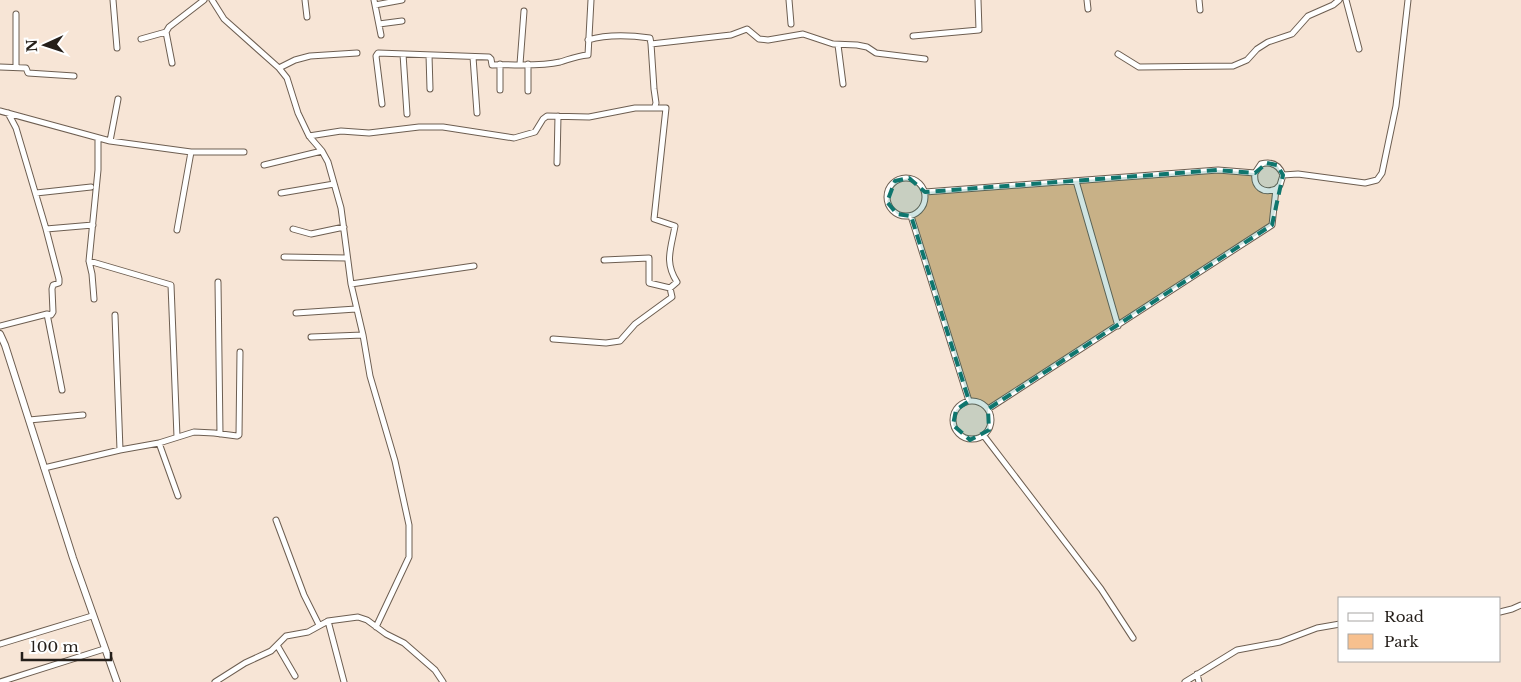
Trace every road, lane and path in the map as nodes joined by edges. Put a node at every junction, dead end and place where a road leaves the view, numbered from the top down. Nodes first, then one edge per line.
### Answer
1 (113, 0) edge
2 (204, 0) edge
3 (212, 0) edge
4 (305, 0) edge
5 (402, 0) edge
6 (591, 0) edge
7 (789, 0) edge
8 (978, 0) edge
9 (1088, 0) edge
10 (1198, 0) edge
11 (1339, 0) edge
12 (1346, 0) edge
13 (1408, 0) edge
14 (375, 2) edge
15 (1088, 9) dead end
16 (1200, 10) dead end
17 (524, 11) dead end
18 (16, 14) dead end
19 (307, 17) dead end
20 (402, 21) dead end
21 (380, 24) junction
22 (791, 24) dead end
23 (166, 32) junction
24 (381, 36) dead end
25 (913, 36) dead end
26 (141, 39) dead end
27 (588, 40) junction
28 (651, 44) junction
29 (838, 45) junction
30 (117, 48) dead end
31 (1360, 49) dead end
32 (357, 53) dead end
33 (403, 54) junction
34 (1118, 54) dead end
35 (430, 55) junction
36 (473, 57) junction
37 (925, 59) dead end
38 (172, 63) dead end
39 (500, 64) junction
40 (520, 64) junction
41 (528, 64) junction
42 (0, 67) edge
43 (16, 67) junction
44 (279, 68) junction
45 (74, 76) dead end
46 (843, 84) dead end
47 (430, 89) dead end
48 (500, 90) dead end
49 (528, 91) dead end
50 (118, 99) dead end
51 (382, 104) dead end
52 (655, 108) junction
53 (0, 110) edge
54 (8, 113) junction
55 (477, 113) dead end
56 (407, 114) dead end
57 (558, 116) junction
58 (309, 136) junction
59 (98, 138) junction
60 (110, 140) junction
61 (322, 151) junction
62 (191, 152) junction
63 (244, 152) dead end
64 (557, 162) dead end
65 (264, 164) dead end
66 (1254, 173) junction
67 (1283, 175) junction
68 (1076, 181) junction
69 (334, 184) junction
70 (91, 187) dead end
71 (1276, 189) junction
72 (925, 192) junction
73 (36, 193) junction
74 (281, 193) dead end
75 (911, 216) junction
76 (93, 225) junction
77 (344, 227) junction
78 (46, 229) junction
79 (293, 229) dead end
80 (177, 230) dead end
81 (284, 257) dead end
82 (348, 258) junction
83 (604, 260) dead end
84 (89, 261) junction
85 (474, 266) dead end
86 (218, 282) dead end
87 (351, 284) junction
88 (670, 288) junction
89 (94, 299) dead end
90 (356, 309) junction
91 (296, 313) dead end
92 (47, 314) junction
93 (115, 316) dead end
94 (0, 326) edge
95 (1118, 326) junction
96 (0, 334) edge
97 (363, 335) junction
98 (311, 338) dead end
99 (553, 339) dead end
100 (3, 346) edge
101 (240, 352) dead end
102 (62, 390) dead end
103 (969, 401) junction
104 (988, 409) junction
105 (83, 414) dead end
106 (30, 420) junction
107 (220, 434) junction
108 (984, 436) junction
109 (177, 437) junction
110 (159, 443) junction
111 (120, 450) junction
112 (44, 468) junction
113 (178, 496) dead end
114 (276, 520) dead end
115 (1521, 605) edge
116 (1501, 612) edge
117 (92, 616) junction
118 (328, 621) junction
119 (1338, 624) edge
120 (319, 625) junction
121 (376, 627) junction
122 (1133, 638) dead end
123 (0, 644) edge
124 (277, 645) junction
125 (104, 649) junction
126 (1197, 674) junction
127 (295, 676) dead end
128 (0, 682) edge
129 (117, 682) edge
130 (216, 682) edge
131 (344, 682) edge
132 (443, 682) edge
133 (1185, 682) edge
134 (1199, 682) edge

1 - 30 street
2 - 23 street
3 - 44 street
4 - 19 street
5 - 14 street
6 - 27 street
7 - 22 street
8 - 25 street
9 - 15 street
10 - 16 street
11 - 34 street
12 - 31 street
13 - 67 street
14 - 21 street
17 - 40 street
18 - 43 street
20 - 21 street
21 - 24 street
23 - 26 street
23 - 38 street
27 - 28 street
27 - 41 street
28 - 29 street
28 - 52 street
29 - 37 street
29 - 46 street
32 - 44 street
33 - 35 street
33 - 51 street
33 - 56 street
35 - 36 street
35 - 47 street
36 - 39 street
36 - 55 street
39 - 40 street
39 - 48 street
40 - 41 street
41 - 49 street
42 - 43 street
43 - 45 street
44 - 58 street
50 - 60 street
52 - 57 street
52 - 88 street
53 - 54 street
54 - 59 street
54 - 73 street
57 - 58 street
57 - 64 street
58 - 61 street
59 - 60 street
59 - 76 street
60 - 62 street
61 - 65 street
61 - 69 street
62 - 63 street
62 - 80 street
66 - 67 street
66 - 68 street
66 - 71 street
67 - 71 street
68 - 72 street
68 - 95 street
69 - 74 street
69 - 77 street
70 - 73 street
71 - 95 street
72 - 75 street
72 - 75 street
73 - 78 street
75 - 103 street
76 - 78 street
76 - 84 street
77 - 79 street
77 - 82 street
78 - 92 street
81 - 82 street
82 - 87 street
83 - 88 street
84 - 89 street
84 - 109 street
85 - 87 street
86 - 107 street
87 - 90 street
88 - 99 street
90 - 91 street
90 - 97 street
92 - 94 street
92 - 102 street
93 - 111 street
95 - 104 street
96 - 100 street
97 - 98 street
97 - 121 street
100 - 106 street
101 - 107 street
103 - 104 street
103 - 108 street
104 - 108 street
105 - 106 street
106 - 112 street
107 - 109 street
108 - 122 street
109 - 110 street
110 - 111 street
110 - 113 street
111 - 112 street
112 - 117 street
114 - 120 street
115 - 116 street
117 - 123 street
117 - 125 street
118 - 120 street
118 - 121 street
118 - 131 street
119 - 126 street
120 - 124 street
121 - 132 street
124 - 127 street
124 - 130 street
125 - 128 street
125 - 129 street
126 - 133 street
126 - 134 street

